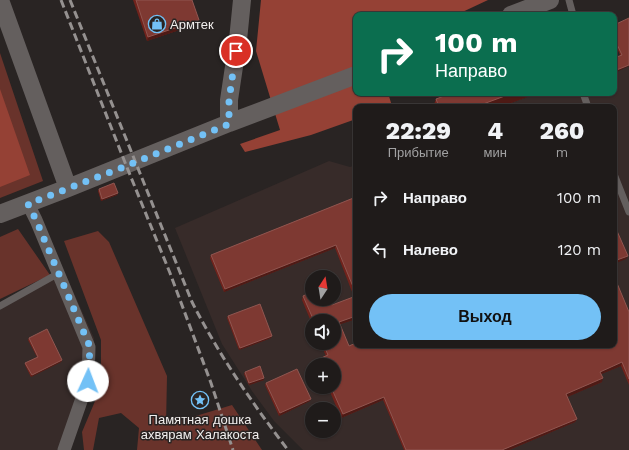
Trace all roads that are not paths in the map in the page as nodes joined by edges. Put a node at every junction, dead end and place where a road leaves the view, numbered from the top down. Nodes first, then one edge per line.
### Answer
1 (0, 0) edge
2 (242, 0) edge
3 (550, 0) edge
4 (569, 0) edge
5 (519, 12) edge
6 (572, 12) edge
7 (353, 76) edge
8 (229, 124) junction
9 (617, 182) edge
10 (68, 188) junction
11 (28, 204) junction
12 (629, 212) edge
13 (0, 214) edge
14 (58, 274) junction
15 (0, 306) edge
16 (64, 450) edge

1 - 10 main road
2 - 8 main road
3 - 5 main road
4 - 6 lane
7 - 8 main road
8 - 10 main road
9 - 12 lane
10 - 11 main road
11 - 13 main road
11 - 14 street
14 - 15 lane
14 - 16 street

